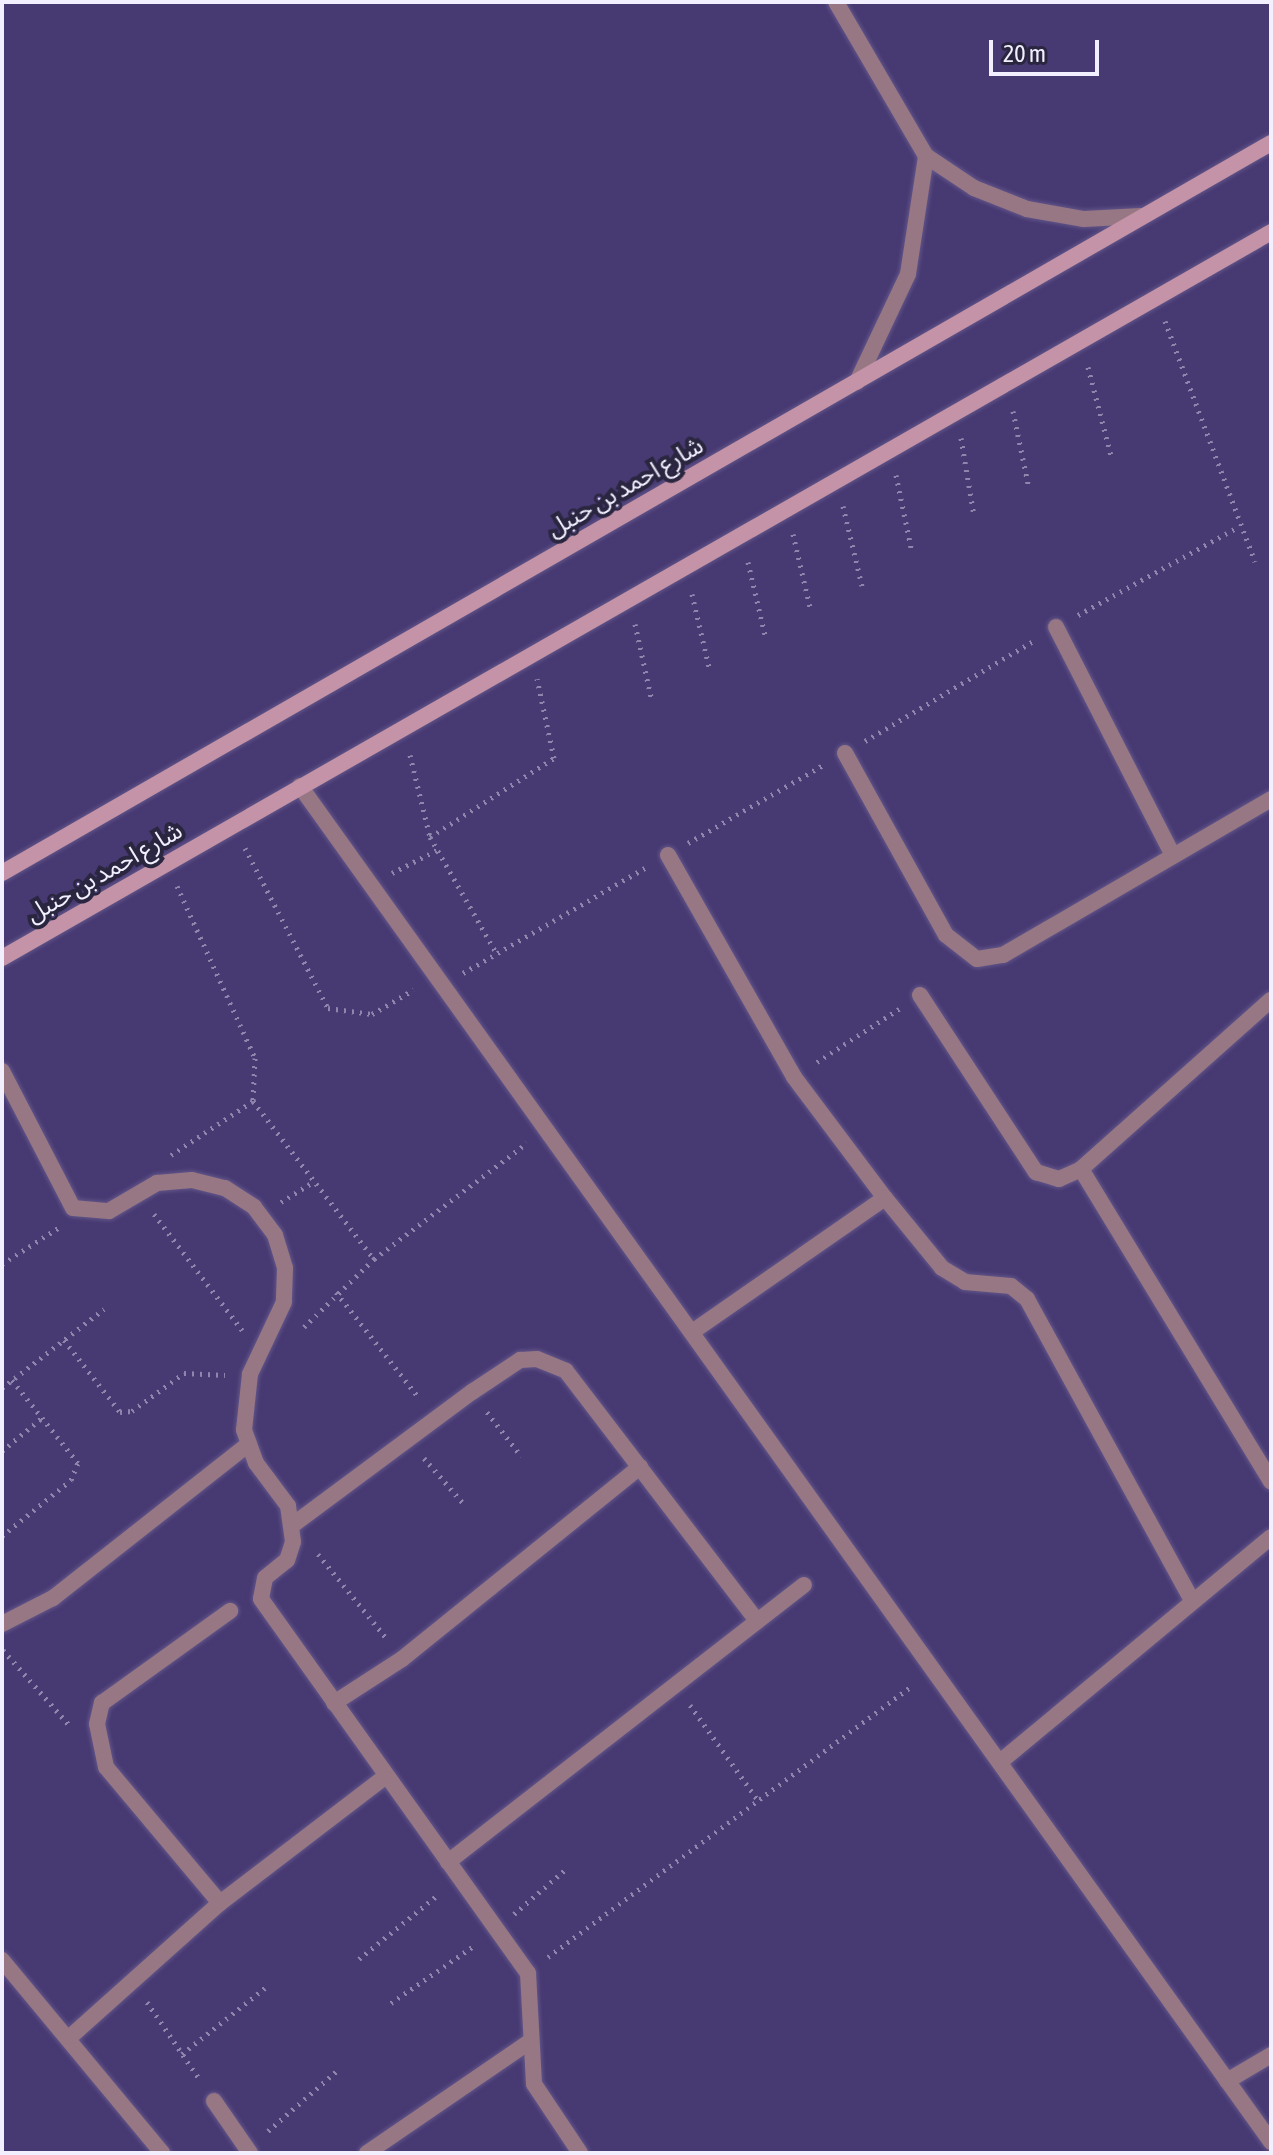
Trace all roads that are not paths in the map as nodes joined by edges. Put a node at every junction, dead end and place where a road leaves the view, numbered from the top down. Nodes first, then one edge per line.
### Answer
1 (836, 2) edge
2 (1271, 143) edge
3 (926, 156) junction
4 (1141, 216) junction
5 (1271, 232) edge
6 (857, 382) junction
7 (1056, 627) dead end
8 (845, 753) dead end
9 (300, 786) junction
10 (1271, 799) edge
11 (668, 855) dead end
12 (1173, 856) junction
13 (2, 873) edge
14 (2, 958) edge
15 (920, 995) road end
16 (1271, 1000) edge
17 (2, 1071) edge
18 (1081, 1169) junction
19 (885, 1198) junction
20 (695, 1330) junction
21 (249, 1444) junction
22 (640, 1467) junction
23 (1271, 1482) edge
24 (294, 1524) junction
25 (1271, 1537) edge
26 (804, 1585) dead end
27 (1193, 1602) junction
28 (230, 1611) dead end
29 (757, 1621) junction
30 (2, 1624) edge
31 (334, 1703) junction
32 (1000, 1762) junction
33 (386, 1776) junction
34 (448, 1862) junction
35 (220, 1903) junction
36 (2, 1960) edge
37 (70, 2037) junction
38 (529, 2042) junction
39 (1271, 2055) edge
40 (1227, 2081) junction
41 (214, 2101) road end
42 (1271, 2142) edge
43 (249, 2151) edge
44 (162, 2153) edge
45 (367, 2153) edge
46 (580, 2153) edge

1 - 3 street
2 - 4 street, شارع احمد بن حنبل
3 - 4 street
3 - 6 street
4 - 6 street, شارع احمد بن حنبل
5 - 9 street, شارع احمد بن حنبل
6 - 13 street, شارع احمد بن حنبل
7 - 12 street
8 - 12 street
9 - 14 street, شارع احمد بن حنبل
9 - 20 street
10 - 12 street
11 - 19 street
15 - 18 street
16 - 18 street
17 - 21 street
18 - 23 street
19 - 20 street
19 - 27 street
20 - 32 street
21 - 24 street
21 - 30 street
22 - 24 street
22 - 29 street
22 - 31 street
24 - 31 street
25 - 27 street
26 - 29 street
27 - 32 street
28 - 35 street
29 - 34 street
31 - 33 street
32 - 40 street
33 - 34 street
33 - 35 street
34 - 38 street
35 - 37 street
36 - 37 street
37 - 44 street
38 - 45 street
38 - 46 street
39 - 40 street
40 - 42 street
41 - 43 street

